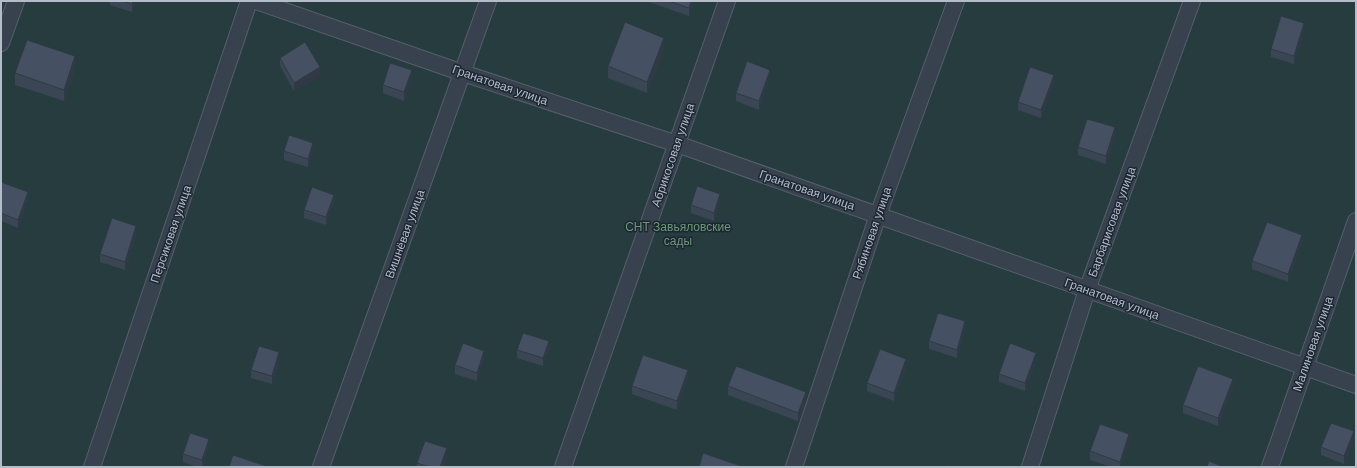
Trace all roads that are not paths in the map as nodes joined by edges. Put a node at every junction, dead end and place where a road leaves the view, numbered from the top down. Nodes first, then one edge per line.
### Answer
1 (16, 1) edge
2 (249, 1) edge
3 (256, 1) edge
4 (488, 1) edge
5 (727, 1) edge
6 (956, 1) edge
7 (1192, 1) edge
8 (1, 43) edge
9 (463, 73) junction
10 (676, 144) junction
11 (878, 216) junction
12 (1356, 221) edge
13 (1087, 290) junction
14 (1305, 367) junction
15 (1356, 385) edge
16 (92, 467) edge
17 (321, 467) edge
18 (563, 467) edge
19 (794, 467) edge
20 (1030, 467) edge
21 (1270, 467) edge

1 - 8 street
2 - 16 street, Персиковая улица
3 - 9 street, Гранатовая улица
4 - 9 street, Вишнёвая улица
5 - 10 street, Абрикосовая улица
6 - 11 street, Рябиновая улица
7 - 13 street, Барбарисовая улица
9 - 10 street, Гранатовая улица
9 - 17 street, Вишнёвая улица
10 - 11 street, Гранатовая улица
10 - 18 street, Абрикосовая улица
11 - 13 street, Гранатовая улица
11 - 19 street, Рябиновая улица
12 - 14 street, Малиновая улица
13 - 14 street, Гранатовая улица
13 - 20 street, Барбарисовая улица
14 - 15 street, Гранатовая улица
14 - 21 street, Малиновая улица

